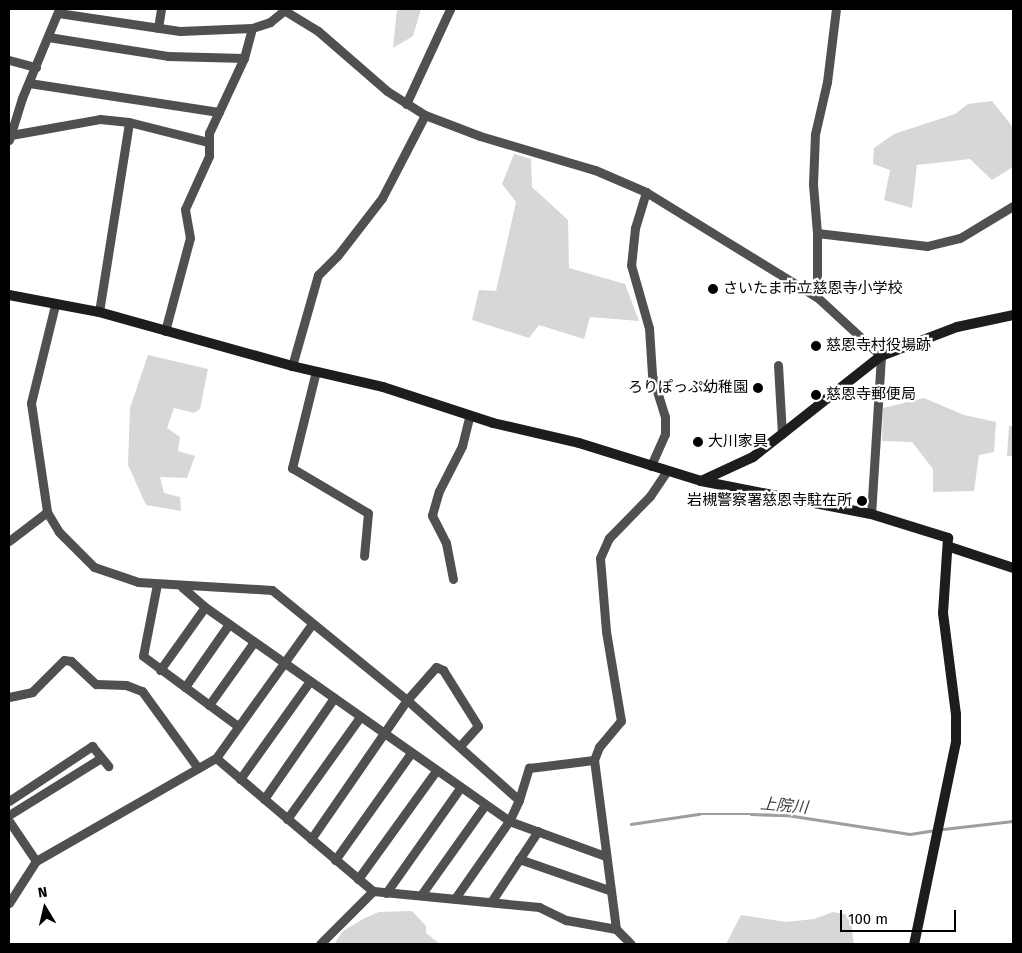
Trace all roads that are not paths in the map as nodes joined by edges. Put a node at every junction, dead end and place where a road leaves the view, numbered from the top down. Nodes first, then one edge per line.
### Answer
1 (161, 9) edge
2 (284, 9) edge
3 (450, 9) edge
4 (836, 9) edge
5 (59, 11) edge
6 (158, 28) junction
7 (252, 28) junction
8 (48, 37) junction
9 (244, 58) junction
10 (9, 60) edge
11 (36, 67) junction
12 (29, 83) junction
13 (406, 104) junction
14 (218, 112) junction
15 (425, 115) junction
16 (129, 122) junction
17 (10, 138) edge
18 (208, 142) junction
19 (646, 192) junction
20 (1013, 206) edge
21 (817, 233) junction
22 (9, 295) edge
23 (817, 297) junction
24 (55, 305) junction
25 (99, 312) junction
26 (1013, 315) edge
27 (165, 331) junction
28 (881, 356) junction
29 (292, 366) junction
30 (778, 366) dead end
31 (316, 371) junction
32 (470, 415) junction
33 (782, 434) junction
34 (650, 466) junction
35 (667, 471) junction
36 (701, 481) junction
37 (47, 512) junction
38 (871, 514) junction
39 (9, 541) edge
40 (950, 547) junction
41 (364, 556) dead end
42 (1013, 568) edge
43 (453, 579) dead end
44 (156, 584) junction
45 (182, 587) junction
46 (205, 607) junction
47 (229, 624) junction
48 (312, 624) junction
49 (254, 642) junction
50 (284, 663) junction
51 (160, 670) junction
52 (310, 681) junction
53 (185, 687) junction
54 (9, 697) edge
55 (334, 698) junction
56 (407, 700) junction
57 (209, 705) junction
58 (360, 717) junction
59 (238, 726) junction
60 (385, 734) junction
61 (460, 746) junction
62 (411, 753) junction
63 (101, 758) junction
64 (216, 758) junction
65 (594, 760) junction
66 (108, 766) dead end
67 (198, 768) junction
68 (436, 771) junction
69 (240, 779) junction
70 (460, 788) junction
71 (264, 799) junction
72 (9, 800) edge
73 (519, 800) junction
74 (485, 806) junction
75 (9, 815) edge
76 (286, 819) junction
77 (9, 821) edge
78 (509, 821) junction
79 (538, 831) junction
80 (310, 839) junction
81 (605, 856) junction
82 (519, 859) junction
83 (335, 860) junction
84 (36, 861) junction
85 (358, 878) junction
86 (9, 887) edge
87 (609, 890) junction
88 (373, 891) junction
89 (386, 893) junction
90 (421, 895) junction
91 (456, 897) junction
92 (11, 900) edge
93 (491, 902) junction
94 (616, 929) junction
95 (320, 944) edge
96 (630, 944) edge
97 (914, 944) edge

1 - 6 street
2 - 7 street
2 - 13 street
3 - 13 street
4 - 21 street
5 - 6 street
5 - 8 street
6 - 7 street
7 - 9 street
8 - 9 street
8 - 11 street
9 - 14 street
10 - 11 street
11 - 12 street
12 - 14 street
12 - 17 street
13 - 15 street
14 - 18 street
15 - 19 street
15 - 29 street
16 - 17 street
16 - 18 street
16 - 25 street
18 - 27 street
19 - 23 street
19 - 34 street
20 - 21 street
21 - 23 street
22 - 24 street
23 - 28 street
24 - 25 street
24 - 37 street
25 - 27 street
26 - 28 street
27 - 29 street
28 - 33 street
28 - 38 street
29 - 31 street
30 - 33 street
31 - 32 street
31 - 41 street
32 - 34 street
32 - 43 street
33 - 36 street
34 - 35 street
35 - 36 street
35 - 65 street
36 - 38 street
37 - 39 street
37 - 44 street
38 - 40 street
40 - 42 street
40 - 97 street
44 - 45 street
44 - 51 street
45 - 46 street
45 - 48 street
46 - 47 street
46 - 51 street
47 - 49 street
47 - 53 street
48 - 50 street
48 - 56 street
49 - 50 street
49 - 57 street
50 - 52 street
50 - 59 street
51 - 53 street
52 - 55 street
52 - 69 street
53 - 57 street
54 - 67 street
55 - 58 street
55 - 71 street
56 - 60 street
56 - 61 street
56 - 61 street
57 - 59 street
58 - 60 street
58 - 76 street
59 - 64 street
60 - 62 street
60 - 80 street
61 - 73 street
62 - 68 street
62 - 83 street
63 - 66 street
63 - 72 street
63 - 75 street
64 - 67 street
64 - 69 street
65 - 73 street
65 - 81 street
67 - 84 street
68 - 70 street
68 - 85 street
69 - 71 street
70 - 74 street
70 - 89 street
71 - 76 street
73 - 78 street
74 - 78 street
74 - 90 street
76 - 80 street
77 - 84 street
78 - 79 street
78 - 91 street
79 - 81 street
79 - 82 street
80 - 83 street
81 - 87 street
82 - 87 street
82 - 93 street
83 - 85 street
84 - 92 street
85 - 88 street
86 - 92 street
87 - 94 street
88 - 89 street
88 - 95 street
89 - 90 street
90 - 91 street
91 - 93 street
93 - 94 street
94 - 96 street

